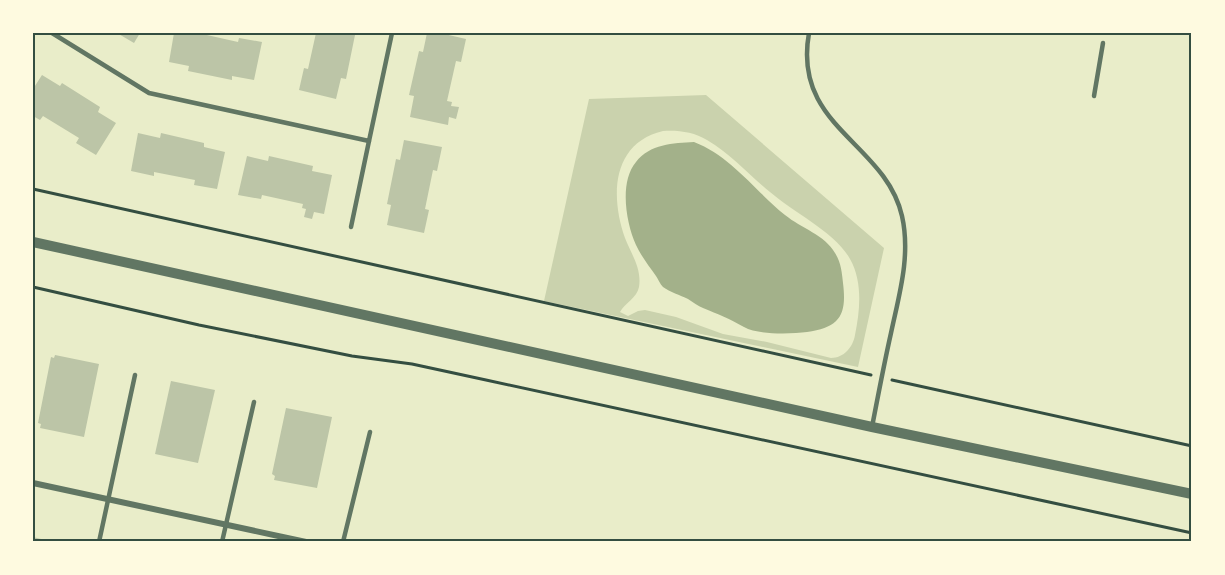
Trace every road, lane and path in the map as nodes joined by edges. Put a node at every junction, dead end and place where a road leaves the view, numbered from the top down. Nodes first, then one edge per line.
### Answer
1 (51, 33) edge
2 (392, 33) edge
3 (809, 33) edge
4 (1103, 43) dead end
5 (1094, 96) dead end
6 (369, 141) junction
7 (33, 189) edge
8 (351, 226) dead end
9 (33, 242) edge
10 (33, 287) edge
11 (135, 375) dead end
12 (881, 377) junction
13 (254, 402) dead end
14 (872, 427) junction
15 (370, 432) dead end
16 (1192, 446) edge
17 (33, 483) edge
18 (1192, 494) edge
19 (108, 499) junction
20 (226, 525) junction
21 (1192, 533) edge
22 (99, 542) edge
23 (222, 542) edge
24 (306, 542) edge
25 (343, 542) edge

1 - 6 lane
2 - 6 lane
3 - 12 lane
4 - 5 lane
6 - 8 lane
7 - 12 path
9 - 14 street
10 - 21 path
11 - 19 lane
12 - 14 lane
12 - 16 path
13 - 20 lane
14 - 18 street
15 - 25 lane
17 - 19 street
19 - 20 street
19 - 22 lane
20 - 23 lane
20 - 24 street

